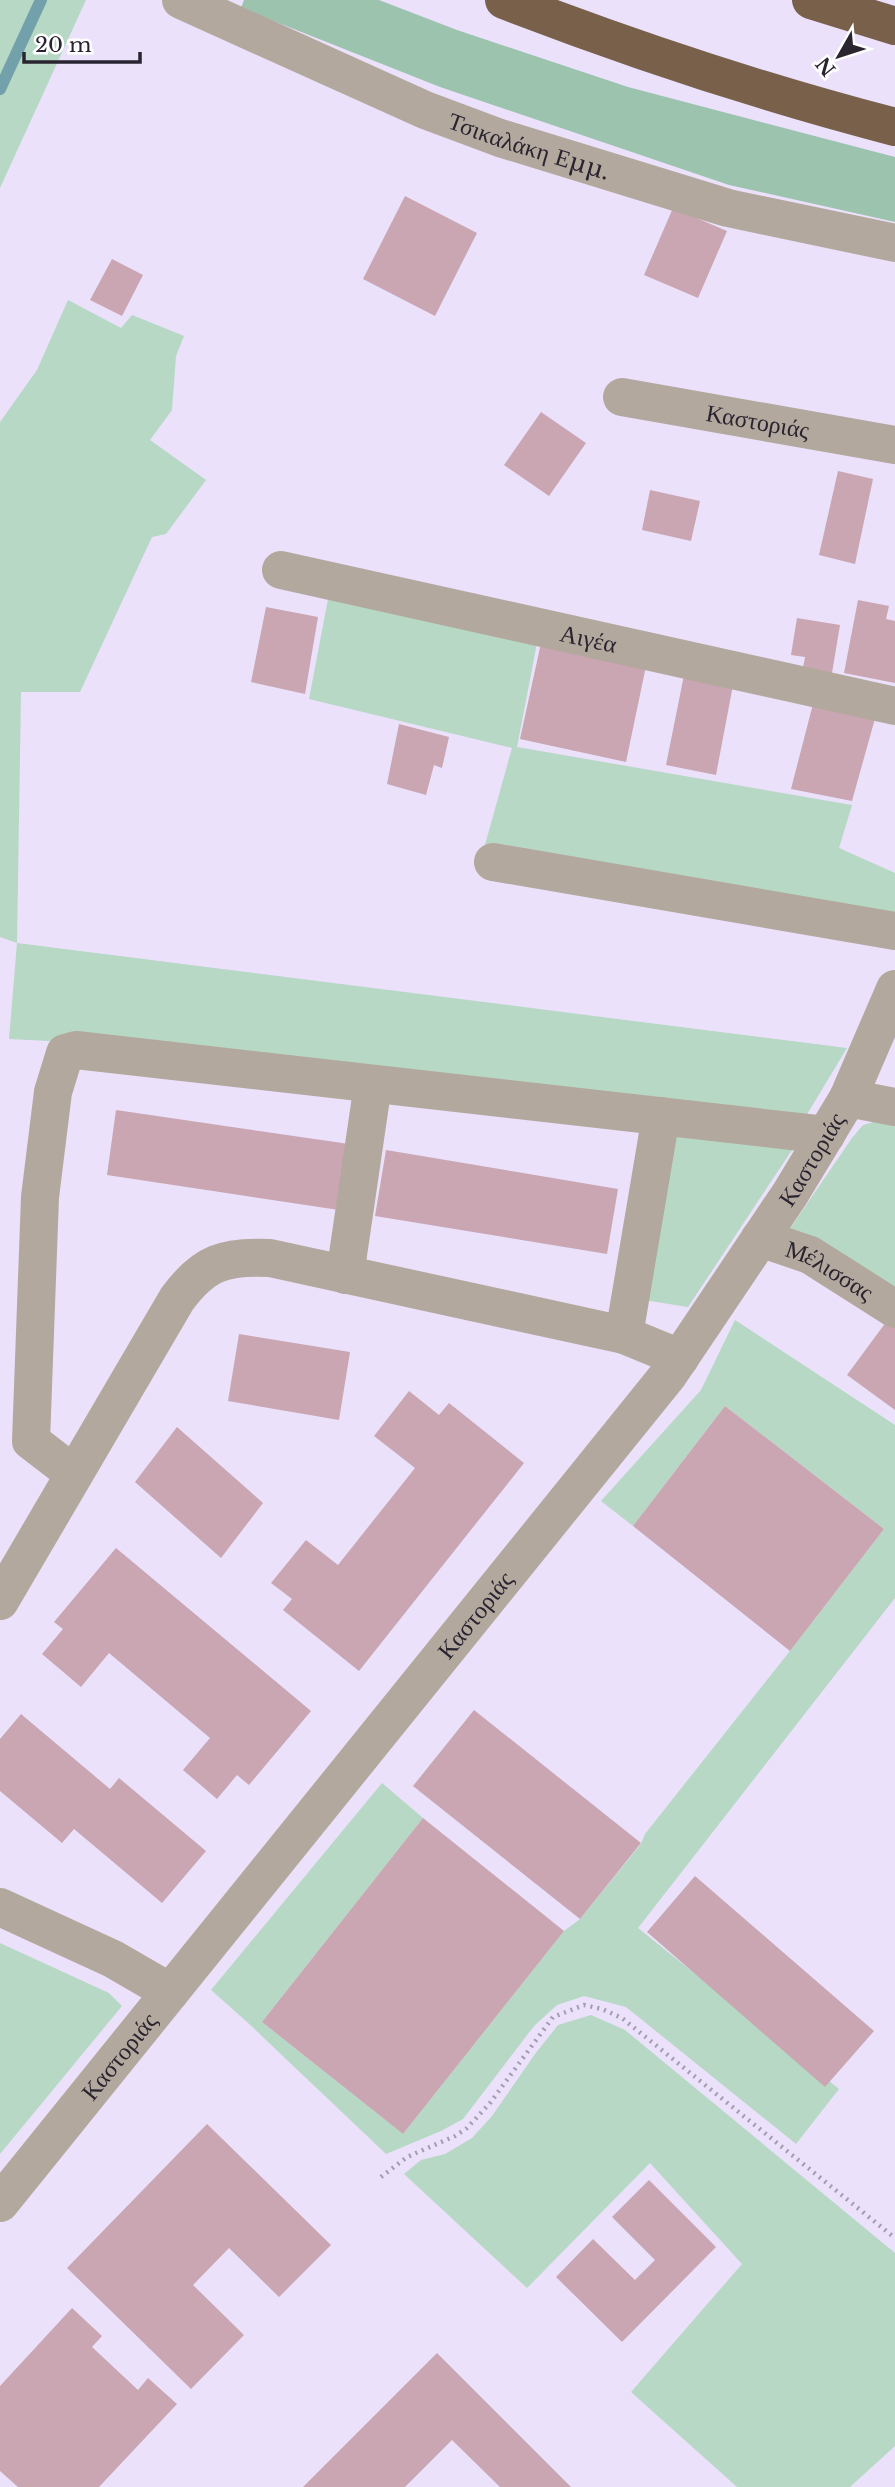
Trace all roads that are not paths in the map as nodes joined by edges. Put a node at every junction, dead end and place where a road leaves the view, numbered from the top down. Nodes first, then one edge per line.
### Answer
1 (181, 0) edge
2 (504, 0) edge
3 (811, 0) edge
4 (895, 26) edge
5 (895, 127) edge
6 (895, 243) edge
7 (622, 397) dead end
8 (895, 445) edge
9 (281, 570) dead end
10 (895, 706) edge
11 (493, 862) dead end
12 (895, 931) edge
13 (895, 989) edge
14 (373, 1084) junction
15 (848, 1098) junction
16 (895, 1107) edge
17 (661, 1116) junction
18 (826, 1135) junction
19 (760, 1238) junction
20 (345, 1275) junction
21 (895, 1309) edge
22 (624, 1335) junction
23 (680, 1358) junction
24 (74, 1474) junction
25 (0, 1601) edge
26 (0, 1907) edge
27 (170, 1992) junction
28 (0, 2203) edge

1 - 6 street, Τσικαλάκη Εμμ.
2 - 5 highway
3 - 4 highway
7 - 8 street, Καστοριάς
9 - 10 street, Αιγέα
11 - 12 street
13 - 15 street, Καστοριάς
14 - 17 street
14 - 20 street
14 - 24 street
15 - 16 street
15 - 18 street, Καστοριάς
17 - 18 street
17 - 22 street
18 - 19 street, Καστοριάς
19 - 21 street, Μέλισσας
19 - 23 street, Καστοριάς
20 - 22 street
20 - 24 street
22 - 23 street
23 - 27 street, Καστοριάς
24 - 25 street
26 - 27 street
27 - 28 street, Καστοριάς

